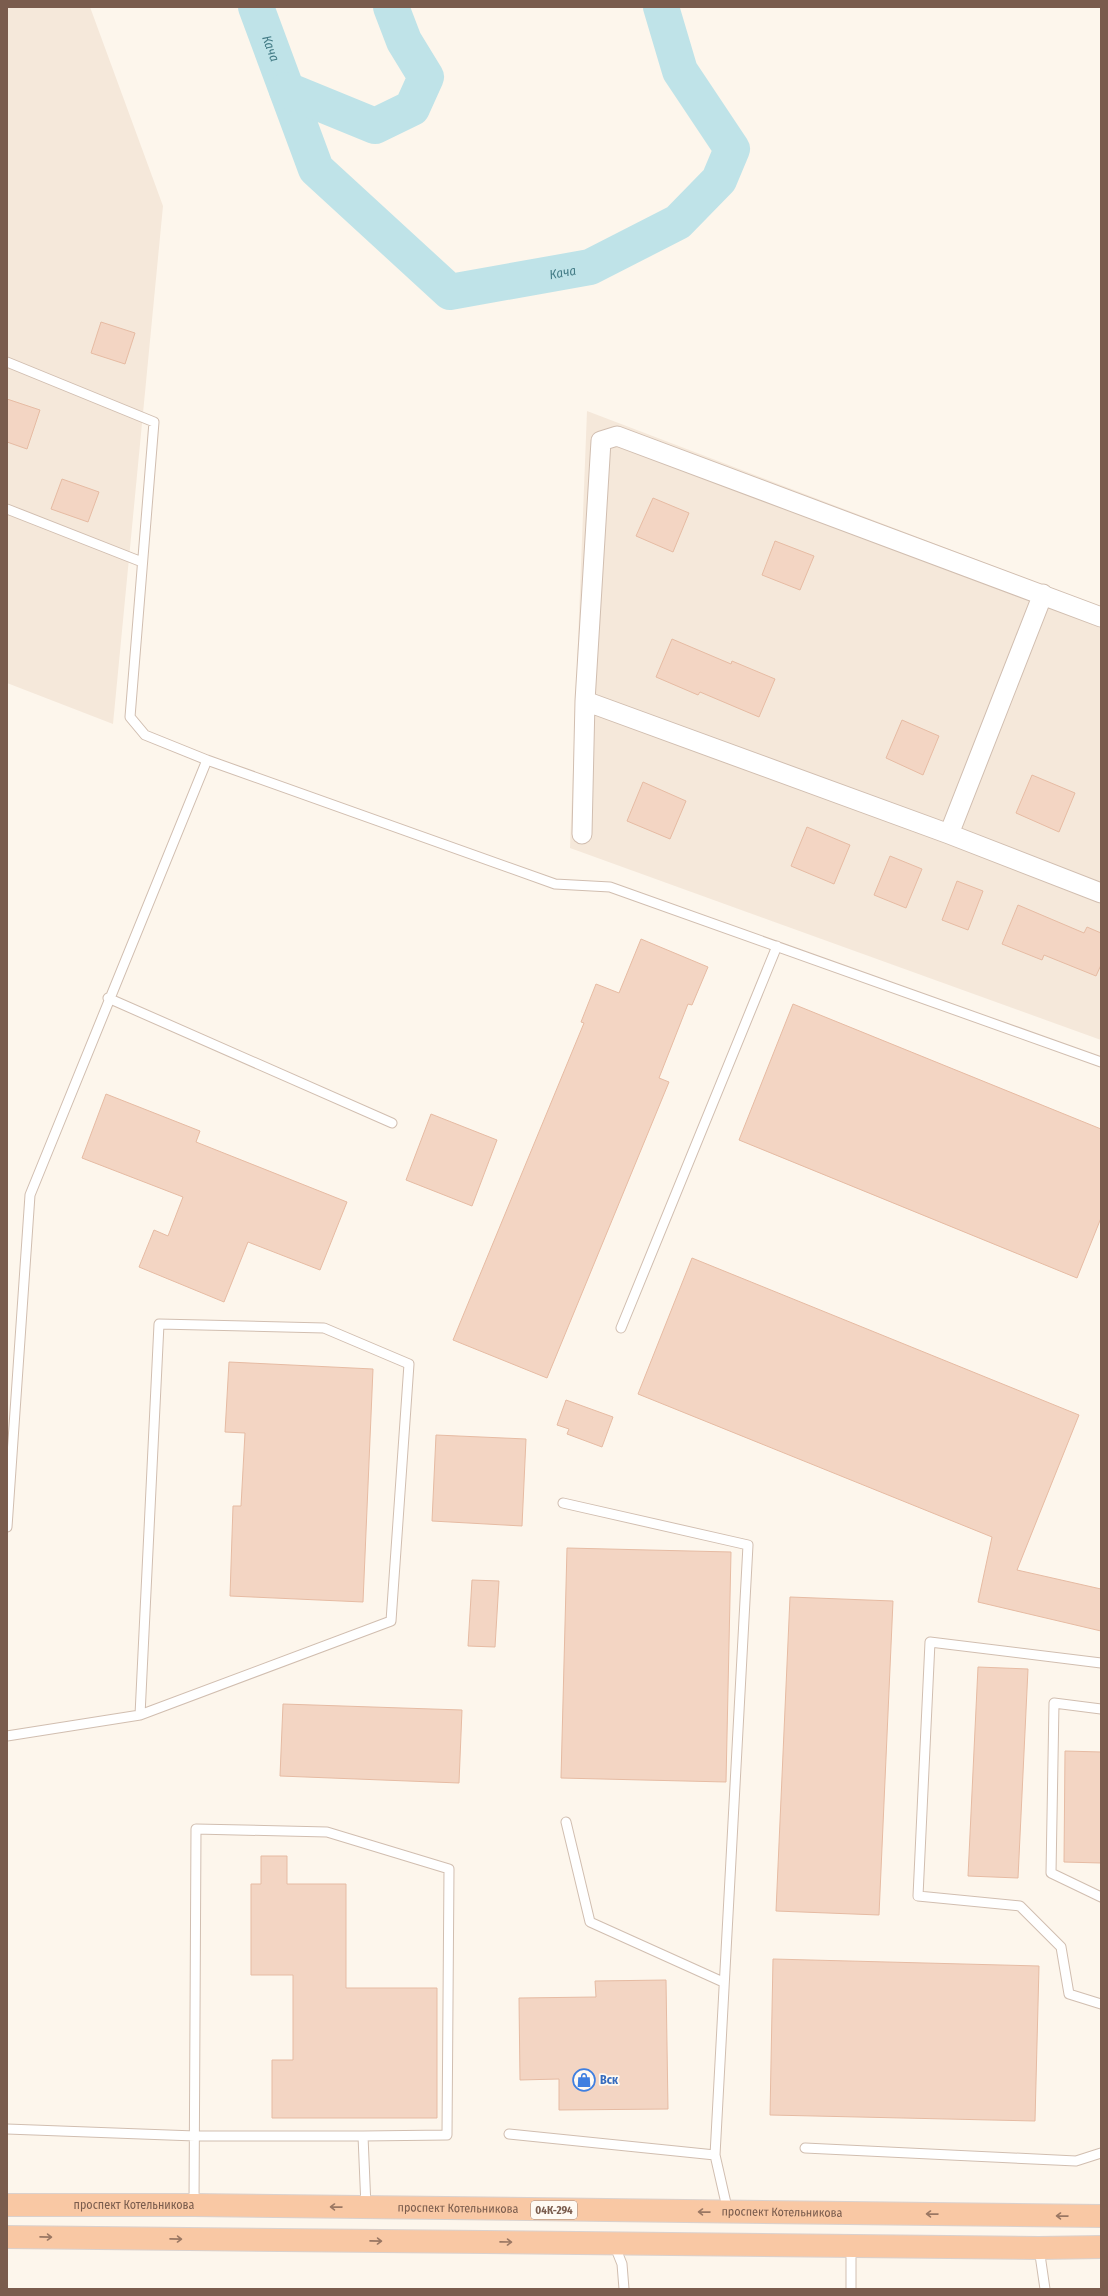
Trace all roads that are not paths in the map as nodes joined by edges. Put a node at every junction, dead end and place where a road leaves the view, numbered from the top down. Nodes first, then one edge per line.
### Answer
1 (7, 362) edge
2 (7, 509) edge
3 (142, 562) junction
4 (1043, 594) junction
5 (1101, 617) edge
6 (585, 701) junction
7 (207, 760) junction
8 (582, 834) dead end
9 (949, 834) junction
10 (1101, 893) edge
11 (777, 946) junction
12 (108, 998) junction
13 (1101, 1062) edge
14 (392, 1123) dead end
15 (620, 1328) dead end
16 (563, 1503) dead end
17 (7, 1527) edge
18 (1101, 1663) edge
19 (1101, 1709) edge
20 (140, 1715) junction
21 (7, 1736) edge
22 (566, 1822) dead end
23 (1101, 1897) edge
24 (723, 1982) junction
25 (1101, 2004) edge
26 (7, 2129) edge
27 (509, 2134) dead end
28 (195, 2136) junction
29 (363, 2136) junction
30 (805, 2148) dead end
31 (1101, 2153) edge
32 (715, 2156) junction
33 (7, 2205) edge
34 (194, 2205) junction
35 (366, 2207) junction
36 (728, 2212) junction
37 (1101, 2216) edge
38 (7, 2237) edge
39 (613, 2243) junction
40 (851, 2245) junction
41 (1101, 2247) edge
42 (1039, 2248) junction
43 (624, 2289) edge
44 (851, 2289) edge
45 (1044, 2289) edge

1 - 3 lane
2 - 3 lane
3 - 7 lane
4 - 5 street
4 - 6 street
4 - 9 street
6 - 8 street
6 - 9 street
7 - 11 lane
7 - 12 lane
9 - 10 street
11 - 13 lane
11 - 15 lane
12 - 14 lane
12 - 17 lane
16 - 24 lane
18 - 25 lane
19 - 23 lane
20 - 20 lane
20 - 21 lane
22 - 24 lane
24 - 32 lane
26 - 28 lane
27 - 32 lane
28 - 29 lane
28 - 29 lane
28 - 34 lane
29 - 35 lane
30 - 31 lane
32 - 36 lane
33 - 34 highway, проспект Котельникова / 04К-294
35 -> 34 highway, проспект Котельникова / 04К-294
36 -> 35 highway, проспект Котельникова / 04К-294
37 -> 36 highway, проспект Котельникова / 04К-294
38 -> 39 highway
39 - 40 highway
39 - 43 lane
40 - 42 highway
40 - 44 lane
41 - 42 highway
42 - 45 lane

